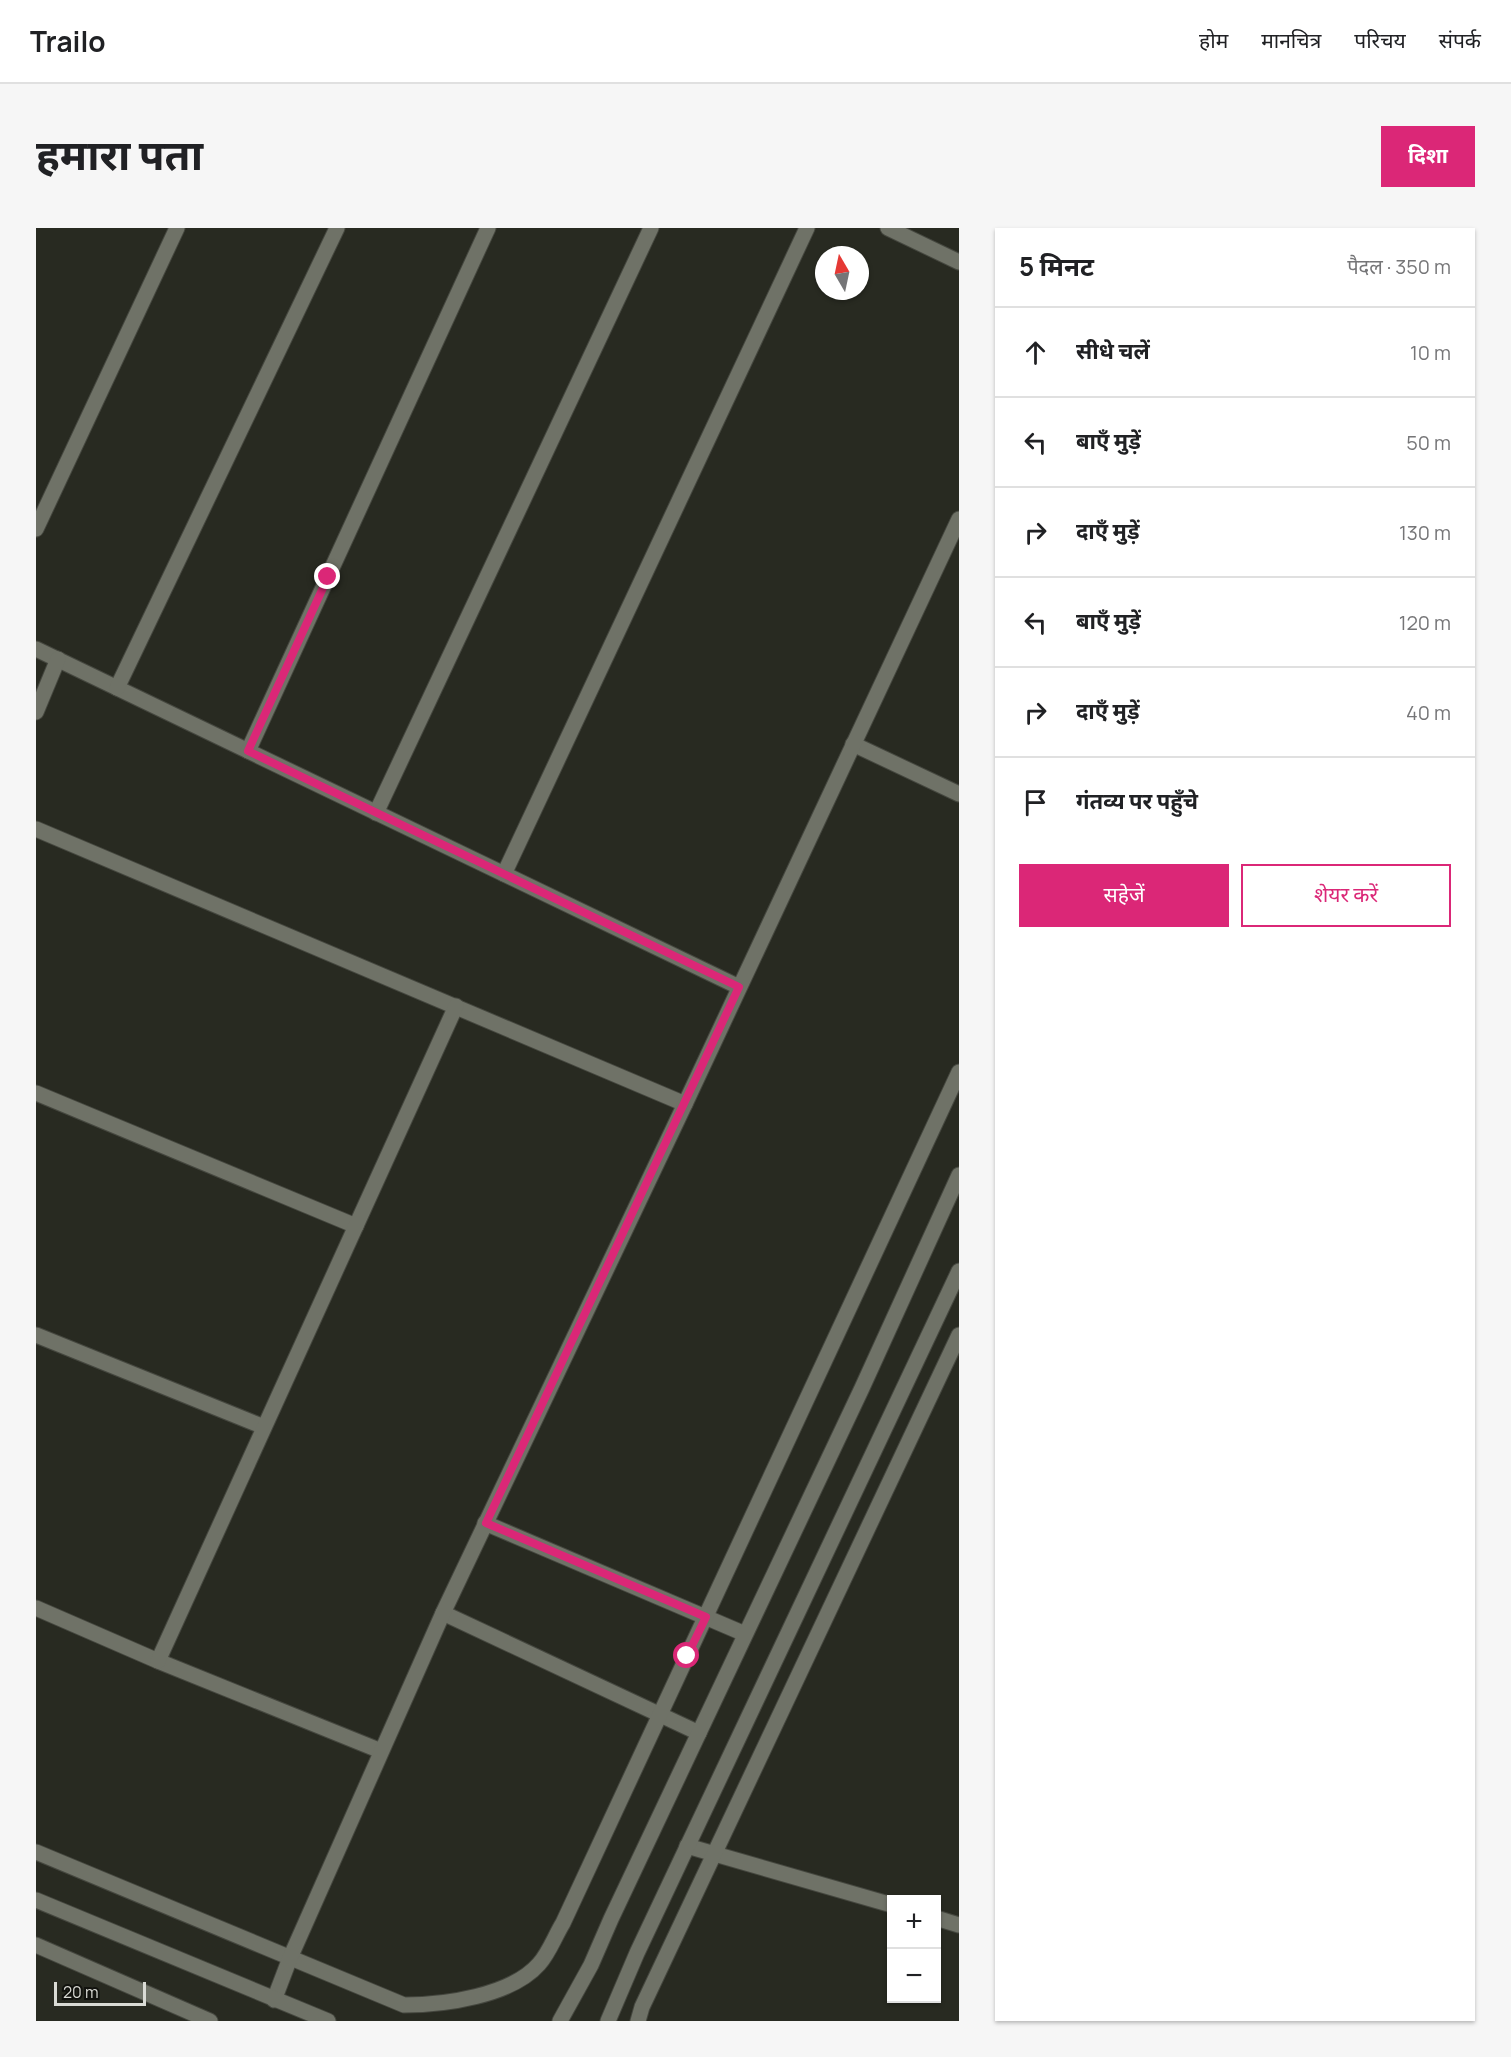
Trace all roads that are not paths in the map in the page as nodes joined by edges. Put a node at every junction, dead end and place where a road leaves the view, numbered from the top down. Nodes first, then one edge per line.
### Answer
1 (177, 228) edge
2 (338, 228) edge
3 (488, 228) edge
4 (651, 228) edge
5 (807, 228) edge
6 (888, 228) edge
7 (959, 262) edge
8 (959, 519) edge
9 (36, 529) edge
10 (36, 649) edge
11 (58, 659) junction
12 (117, 688) junction
13 (36, 712) edge
14 (853, 744) junction
15 (248, 751) junction
16 (959, 794) edge
17 (376, 813) junction
18 (36, 829) edge
19 (504, 874) junction
20 (739, 987) junction
21 (456, 1006) junction
22 (959, 1072) edge
23 (36, 1093) edge
24 (685, 1104) junction
25 (959, 1175) edge
26 (356, 1226) junction
27 (959, 1271) edge
28 (36, 1335) edge
29 (959, 1335) edge
30 (264, 1427) junction
31 (486, 1523) junction
32 (36, 1608) edge
33 (443, 1613) junction
34 (706, 1617) junction
35 (745, 1634) junction
36 (158, 1661) junction
37 (659, 1714) junction
38 (699, 1733) junction
39 (381, 1751) junction
40 (687, 1846) junction
41 (36, 1852) edge
42 (715, 1852) junction
43 (36, 1900) edge
44 (887, 1904) edge
45 (941, 1920) edge
46 (959, 1925) edge
47 (36, 1945) edge
48 (290, 1958) junction
49 (274, 2000) junction
50 (210, 2021) edge
51 (328, 2021) edge
52 (560, 2021) edge
53 (608, 2021) edge
54 (638, 2021) edge

1 - 9 street
2 - 12 street
3 - 15 street
4 - 17 street
5 - 19 street
6 - 7 street
8 - 14 street
10 - 11 street
11 - 12 street
11 - 13 street
12 - 15 street
14 - 16 street
14 - 20 street
15 - 17 street
17 - 19 street
18 - 21 street
19 - 20 street
20 - 24 street
21 - 24 street
21 - 26 street
22 - 34 street
23 - 26 street
24 - 31 street
25 - 35 street
26 - 30 street
27 - 40 street
28 - 30 street
29 - 42 street
30 - 36 street
31 - 33 street
31 - 34 street
32 - 36 street
33 - 37 street
33 - 39 street
34 - 35 street
34 - 37 street
35 - 38 street
36 - 39 street
37 - 38 street
37 - 48 street
38 - 52 street
39 - 48 street
40 - 42 street
40 - 53 street
41 - 48 street
42 - 44 street
42 - 54 street
43 - 49 street
45 - 46 street
47 - 50 street
48 - 49 street
49 - 51 street

